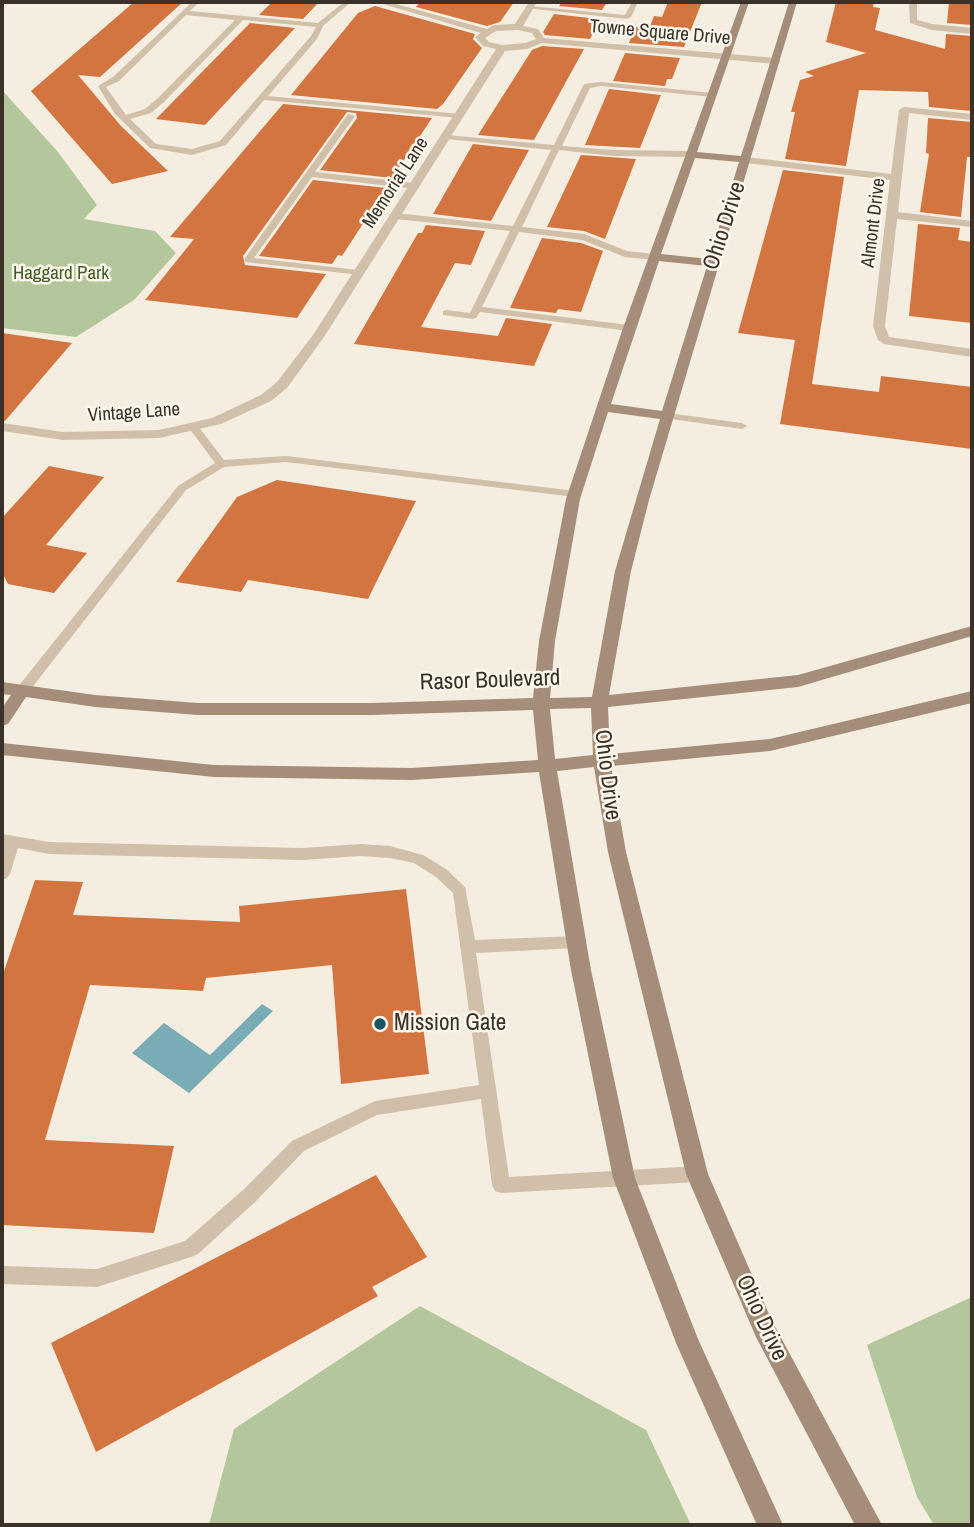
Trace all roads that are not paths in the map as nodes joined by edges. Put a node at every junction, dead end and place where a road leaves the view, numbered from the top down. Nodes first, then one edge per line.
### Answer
1 (196, 2) edge
2 (348, 2) edge
3 (380, 2) edge
4 (635, 2) edge
5 (745, 2) edge
6 (793, 2) edge
7 (913, 2) edge
8 (531, 5) edge
9 (184, 13) junction
10 (241, 18) junction
11 (320, 25) junction
12 (519, 26) junction
13 (485, 31) junction
14 (972, 31) edge
15 (541, 40) junction
16 (502, 48) junction
17 (727, 57) junction
18 (776, 61) junction
19 (713, 95) junction
20 (264, 97) junction
21 (351, 116) dead end
22 (460, 116) junction
23 (972, 117) edge
24 (124, 118) junction
25 (447, 137) junction
26 (557, 148) junction
27 (691, 154) junction
28 (746, 160) junction
29 (309, 174) junction
30 (897, 178) junction
31 (415, 186) junction
32 (892, 215) junction
33 (396, 216) junction
34 (972, 224) edge
35 (516, 230) junction
36 (655, 257) junction
37 (713, 263) junction
38 (358, 272) junction
39 (477, 309) junction
40 (446, 313) dead end
41 (629, 328) junction
42 (318, 337) joint
43 (972, 354) edge
44 (603, 407) junction
45 (668, 416) junction
46 (742, 426) dead end
47 (2, 427) edge
48 (194, 428) junction
49 (221, 464) junction
50 (575, 494) junction
51 (972, 631) edge
52 (2, 688) edge
53 (22, 691) junction
54 (972, 697) edge
55 (599, 702) junction
56 (541, 704) junction
57 (2, 720) edge
58 (2, 749) edge
59 (602, 763) junction
60 (547, 766) junction
61 (8, 840) edge
62 (2, 874) edge
63 (576, 942) junction
64 (468, 947) junction
65 (488, 1091) junction
66 (697, 1174) junction
67 (624, 1178) junction
68 (2, 1275) edge
69 (769, 1525) edge
70 (869, 1525) edge

1 - 9 lane
2 - 11 lane
3 - 13 street
4 - 8 lane
5 - 17 main road
6 - 18 main road, Ohio Drive
7 - 14 street
8 - 12 street
9 - 10 lane
9 - 24 lane
10 - 11 lane
10 - 24 lane
11 - 20 lane
12 - 13 street
12 - 15 street
13 - 16 street
15 - 16 street
15 - 17 street, Towne Square Drive
16 - 22 street, Memorial Lane
17 - 18 street, Towne Square Drive
17 - 19 main road
18 - 28 main road, Ohio Drive
19 - 26 lane
19 - 27 main road
20 - 22 lane
20 - 24 lane
21 - 29 lane
22 - 25 street, Memorial Lane
23 - 30 street, Almont Drive
25 - 26 lane
25 - 31 street, Memorial Lane
26 - 27 lane
26 - 35 lane
27 - 28 main road
27 - 36 main road
28 - 30 street
28 - 37 main road, Ohio Drive
29 - 31 lane
29 - 38 lane
30 - 32 street, Almont Drive
31 - 33 street, Memorial Lane
32 - 34 street
32 - 43 street, Almont Drive
33 - 35 lane
33 - 38 street, Memorial Lane
35 - 36 lane
35 - 39 lane
36 - 37 main road
36 - 41 main road
37 - 45 main road, Ohio Drive
38 - 42 street, Memorial Lane
39 - 40 lane
39 - 41 lane
41 - 44 main road
42 - 48 street, Vintage Lane
44 - 45 main road
44 - 50 main road
45 - 46 lane
45 - 55 main road, Ohio Drive
47 - 48 street, Vintage Lane
48 - 49 lane
49 - 50 lane
49 - 53 lane
50 - 56 main road
51 - 55 main road, Rasor Boulevard
52 - 53 main road, Rasor Boulevard
53 - 56 main road, Rasor Boulevard
53 - 57 main road
54 - 59 main road
55 - 56 main road, Rasor Boulevard
55 - 59 main road, Ohio Drive
56 - 60 main road
58 - 60 main road
59 - 60 main road
59 - 66 main road, Ohio Drive
60 - 63 main road
61 - 62 lane
61 - 64 lane
63 - 64 lane
63 - 67 main road
64 - 65 lane
65 - 67 lane
65 - 68 lane
66 - 67 lane
66 - 70 main road, Ohio Drive
67 - 69 main road

